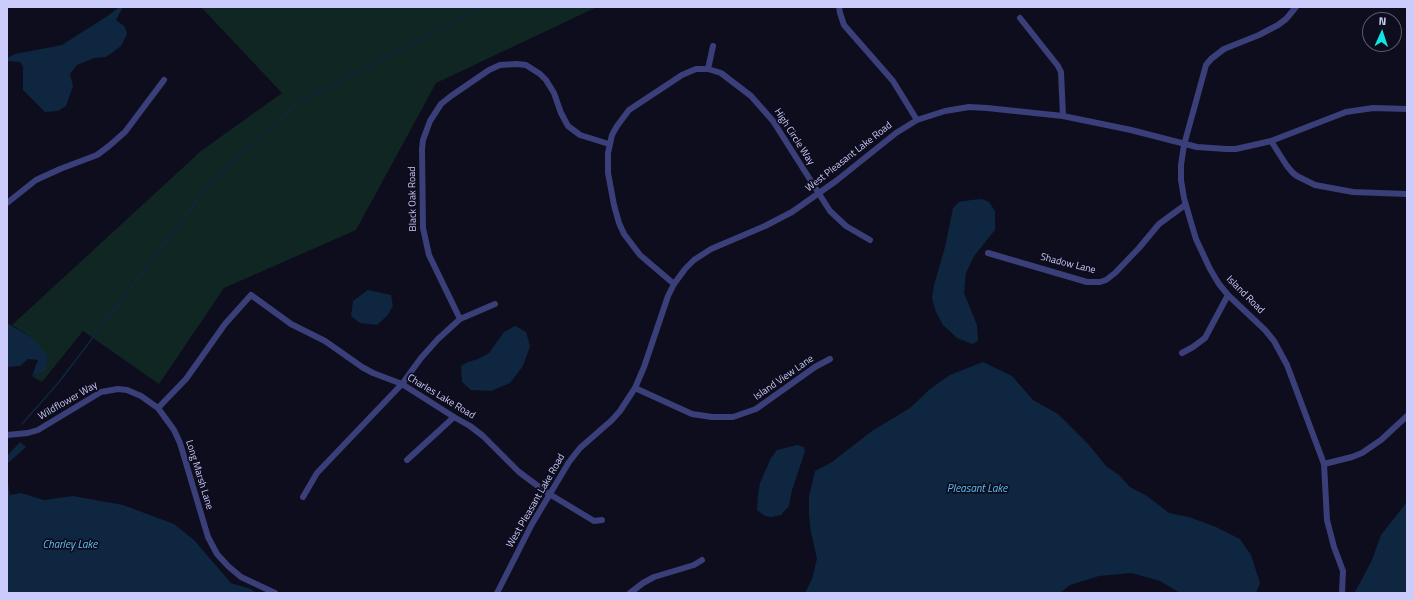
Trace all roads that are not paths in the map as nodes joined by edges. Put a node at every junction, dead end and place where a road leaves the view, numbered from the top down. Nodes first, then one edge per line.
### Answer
1 (839, 7) edge
2 (1296, 7) edge
3 (1020, 18) dead end
4 (713, 46) dead end
5 (708, 69) junction
6 (164, 80) dead end
7 (1407, 109) edge
8 (1063, 116) junction
9 (918, 120) junction
10 (1271, 141) junction
11 (609, 144) junction
12 (1184, 145) junction
13 (818, 194) junction
14 (1407, 194) edge
15 (7, 203) edge
16 (1185, 205) junction
17 (870, 240) dead end
18 (988, 252) dead end
19 (674, 284) junction
20 (1228, 295) junction
21 (496, 304) dead end
22 (460, 319) junction
23 (1182, 353) dead end
24 (830, 359) dead end
25 (402, 384) junction
26 (635, 388) junction
27 (158, 408) junction
28 (1407, 416) edge
29 (454, 417) junction
30 (7, 435) edge
31 (407, 460) dead end
32 (1324, 464) junction
33 (549, 494) junction
34 (303, 497) dead end
35 (602, 520) dead end
36 (702, 560) dead end
37 (276, 593) edge
38 (497, 593) edge
39 (630, 593) edge
40 (1342, 593) edge

1 - 9 street
2 - 12 street, Island Road
3 - 8 street
4 - 5 street
5 - 11 street, High Circle Way
5 - 13 street, High Circle Way
6 - 15 street
7 - 10 street, West Pleasant Lake Road
8 - 9 street, West Pleasant Lake Road
8 - 12 street, West Pleasant Lake Road
9 - 13 street, West Pleasant Lake Road
10 - 12 street, West Pleasant Lake Road
10 - 14 street
11 - 19 street, High Circle Way
11 - 22 street, Black Oak Road
12 - 16 street, Island Road
13 - 17 street, High Circle Way
13 - 19 street, West Pleasant Lake Road
16 - 18 street, Shadow Lane
16 - 20 street, Island Road
19 - 26 street, West Pleasant Lake Road
20 - 23 street
20 - 32 street, Island Road
21 - 22 street
22 - 25 street
24 - 26 street, Island View Lane
25 - 27 street, Charles Lake Road
25 - 29 street, Charles Lake Road
25 - 34 street
26 - 33 street, West Pleasant Lake Road
27 - 30 street, Wildflower Way
27 - 37 street, Long Marsh Lane
28 - 32 street
29 - 31 street
29 - 33 street, Charles Lake Road
32 - 40 street, Island Road
33 - 35 street, Charles Lake Road
33 - 38 street, West Pleasant Lake Road
36 - 39 street

